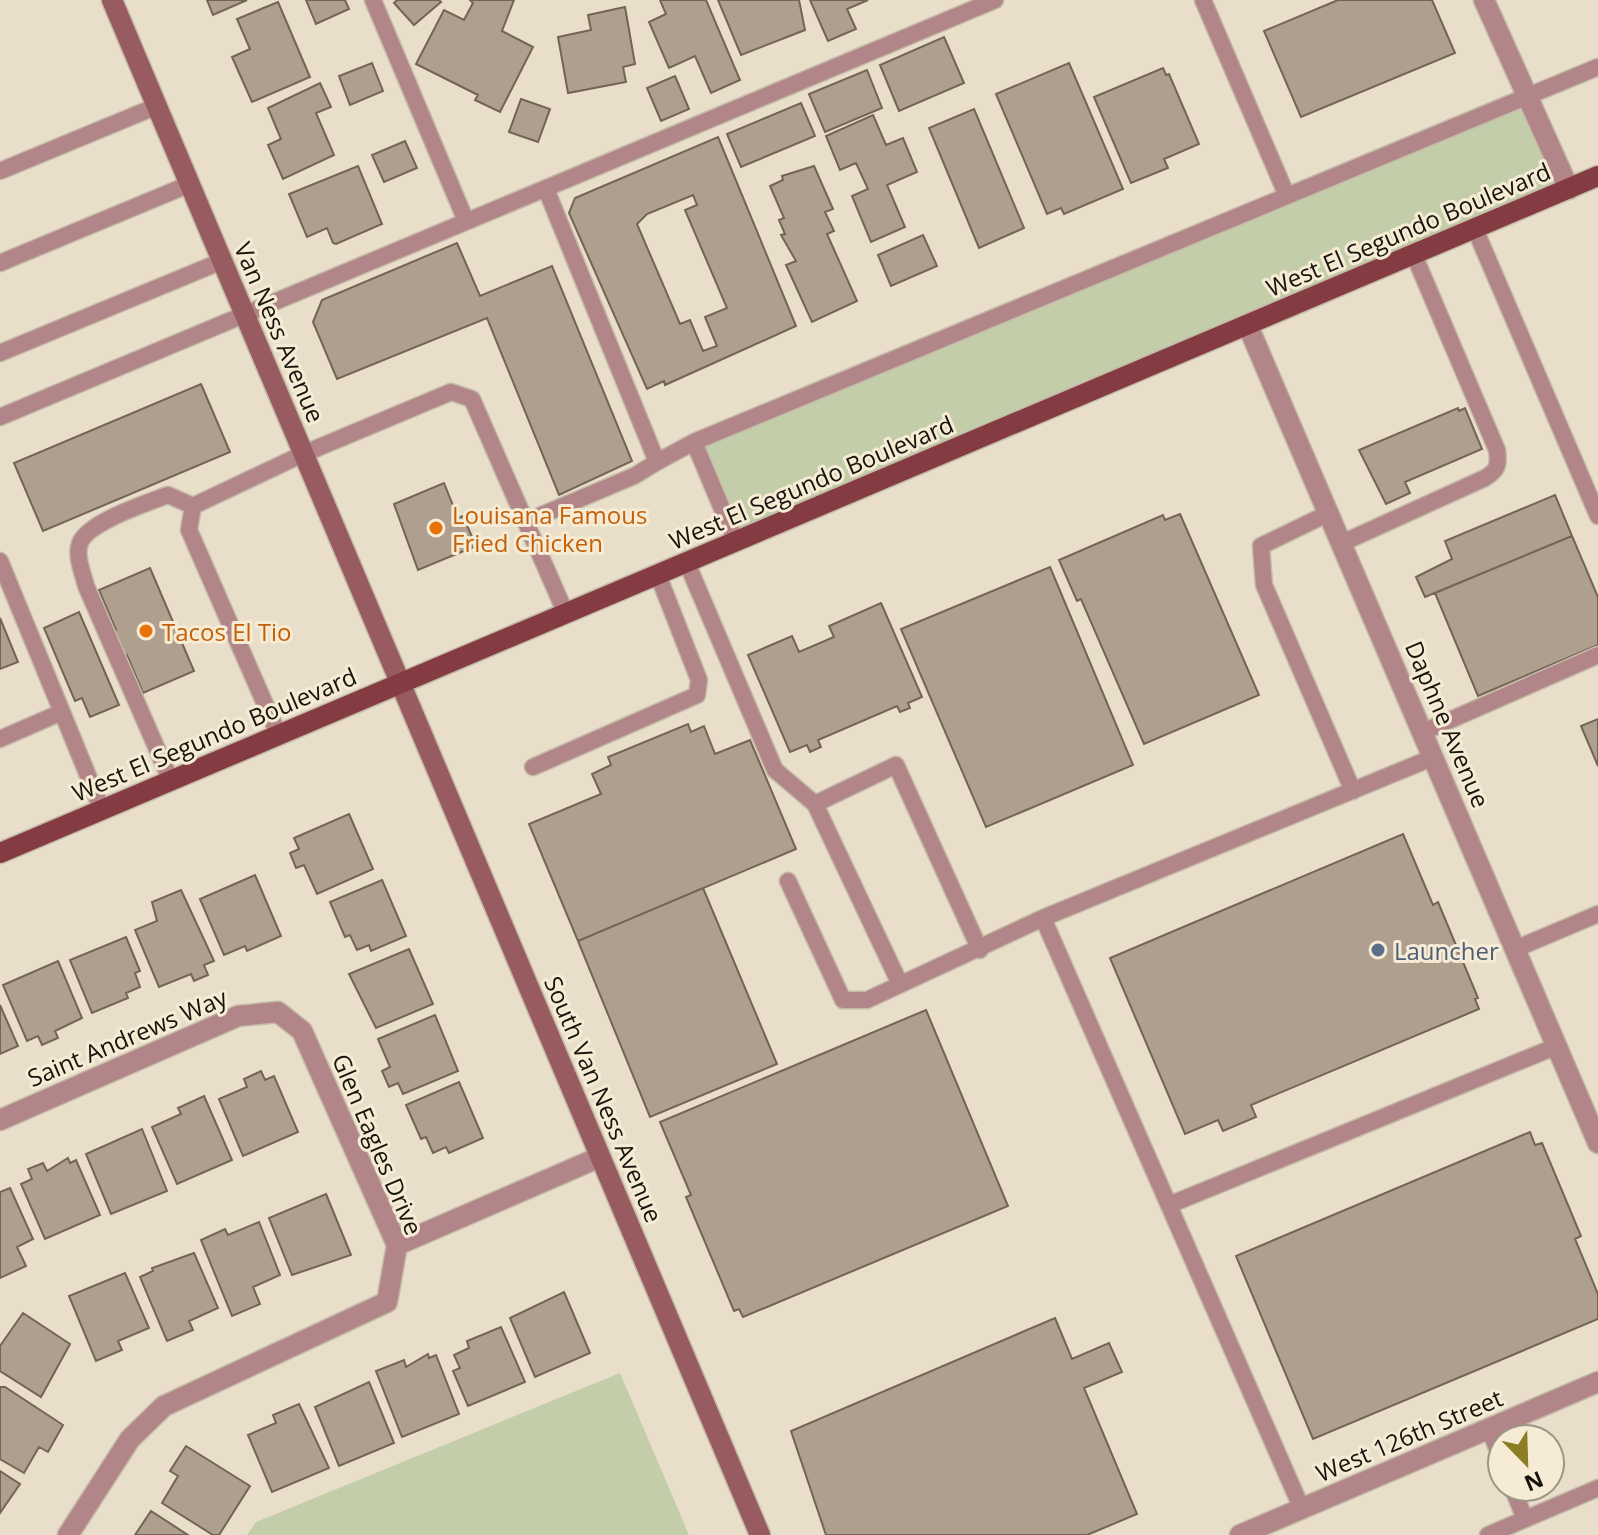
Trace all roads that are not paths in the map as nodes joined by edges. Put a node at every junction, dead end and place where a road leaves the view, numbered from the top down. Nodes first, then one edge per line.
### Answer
1 (112, 0) edge
2 (373, 0) edge
3 (995, 0) edge
4 (1203, 0) edge
5 (1484, 0) edge
6 (1598, 67) edge
7 (1527, 97) junction
8 (157, 106) junction
9 (0, 171) edge
10 (1598, 176) edge
11 (190, 184) junction
12 (546, 189) junction
13 (1569, 189) junction
14 (1287, 196) junction
15 (466, 221) junction
16 (1475, 229) junction
17 (1414, 255) junction
18 (222, 261) junction
19 (0, 263) edge
20 (245, 315) junction
21 (1248, 326) junction
22 (0, 353) edge
23 (0, 417) edge
24 (694, 442) junction
25 (303, 454) junction
26 (657, 462) junction
27 (193, 506) junction
28 (1329, 513) junction
29 (1598, 516) edge
30 (525, 522) junction
31 (736, 542) junction
32 (1342, 543) junction
33 (0, 561) edge
34 (687, 563) junction
35 (658, 575) junction
36 (566, 614) junction
37 (1598, 655) edge
38 (400, 683) junction
39 (62, 712) junction
40 (1423, 732) junction
41 (279, 736) junction
42 (0, 739) edge
43 (1434, 757) junction
44 (533, 767) dead end
45 (171, 781) junction
46 (1353, 791) junction
47 (815, 804) junction
48 (102, 810) junction
49 (0, 853) edge
50 (788, 881) dead end
51 (1598, 914) edge
52 (1043, 918) junction
53 (1515, 949) junction
54 (980, 950) junction
55 (900, 984) junction
56 (278, 1012) joint
57 (1557, 1046) junction
58 (0, 1120) edge
59 (1598, 1143) edge
60 (600, 1157) junction
61 (1169, 1205) junction
62 (397, 1245) junction
63 (1598, 1382) edge
64 (1501, 1423) edge
65 (1486, 1429) edge
66 (1598, 1488) edge
67 (1518, 1503) edge
68 (1302, 1509) junction
69 (1525, 1519) junction
70 (68, 1535) edge
71 (760, 1535) edge
72 (1240, 1535) edge
73 (1488, 1535) edge

1 - 8 main road, Van Ness Avenue
2 - 15 lane
3 - 12 lane
4 - 14 lane
5 - 7 street
6 - 7 lane
7 - 13 street
7 - 14 lane
8 - 9 lane
8 - 11 main road, Van Ness Avenue
10 - 13 main road, West El Segundo Boulevard
11 - 18 main road, Van Ness Avenue
11 - 19 lane
12 - 15 lane
12 - 26 lane
13 - 16 main road, West El Segundo Boulevard
14 - 24 lane
15 - 20 lane
16 - 17 main road, West El Segundo Boulevard
16 - 29 lane
17 - 21 main road, West El Segundo Boulevard
17 - 32 lane
18 - 20 main road, Van Ness Avenue
18 - 22 lane
20 - 23 lane
20 - 25 main road, Van Ness Avenue
21 - 28 street, Daphne Avenue
21 - 31 main road, West El Segundo Boulevard
24 - 26 lane
24 - 31 lane
25 - 27 lane
25 - 30 lane
25 - 38 main road, Van Ness Avenue
26 - 30 lane
27 - 41 lane
27 - 45 lane
28 - 32 street, Daphne Avenue
28 - 46 lane
30 - 36 lane
31 - 34 main road, West El Segundo Boulevard
32 - 40 street, Daphne Avenue
33 - 39 lane
34 - 35 main road, West El Segundo Boulevard
34 - 47 lane
35 - 36 main road, West El Segundo Boulevard
35 - 44 lane
36 - 38 main road, West El Segundo Boulevard
37 - 40 lane
38 - 41 main road, West El Segundo Boulevard
38 - 60 main road, South Van Ness Avenue
39 - 42 lane
39 - 48 lane
40 - 43 street, Daphne Avenue
41 - 45 main road, West El Segundo Boulevard
43 - 46 lane
43 - 53 street, Daphne Avenue
45 - 48 main road, West El Segundo Boulevard
46 - 52 lane
47 - 54 lane
47 - 55 lane
48 - 49 main road, West El Segundo Boulevard
50 - 55 lane
51 - 53 lane
52 - 54 lane
52 - 61 lane
53 - 57 street, Daphne Avenue
54 - 55 lane
56 - 58 street, Saint Andrews Way
56 - 62 street, Glen Eagles Drive
57 - 59 street, Daphne Avenue
57 - 61 lane
60 - 62 street
60 - 71 main road, South Van Ness Avenue
61 - 68 lane
62 - 70 street, Glen Eagles Drive
63 - 64 street, West 126th Street
65 - 68 street, West 126th Street
66 - 69 lane
67 - 69 lane
68 - 72 street, West 126th Street
69 - 73 lane

